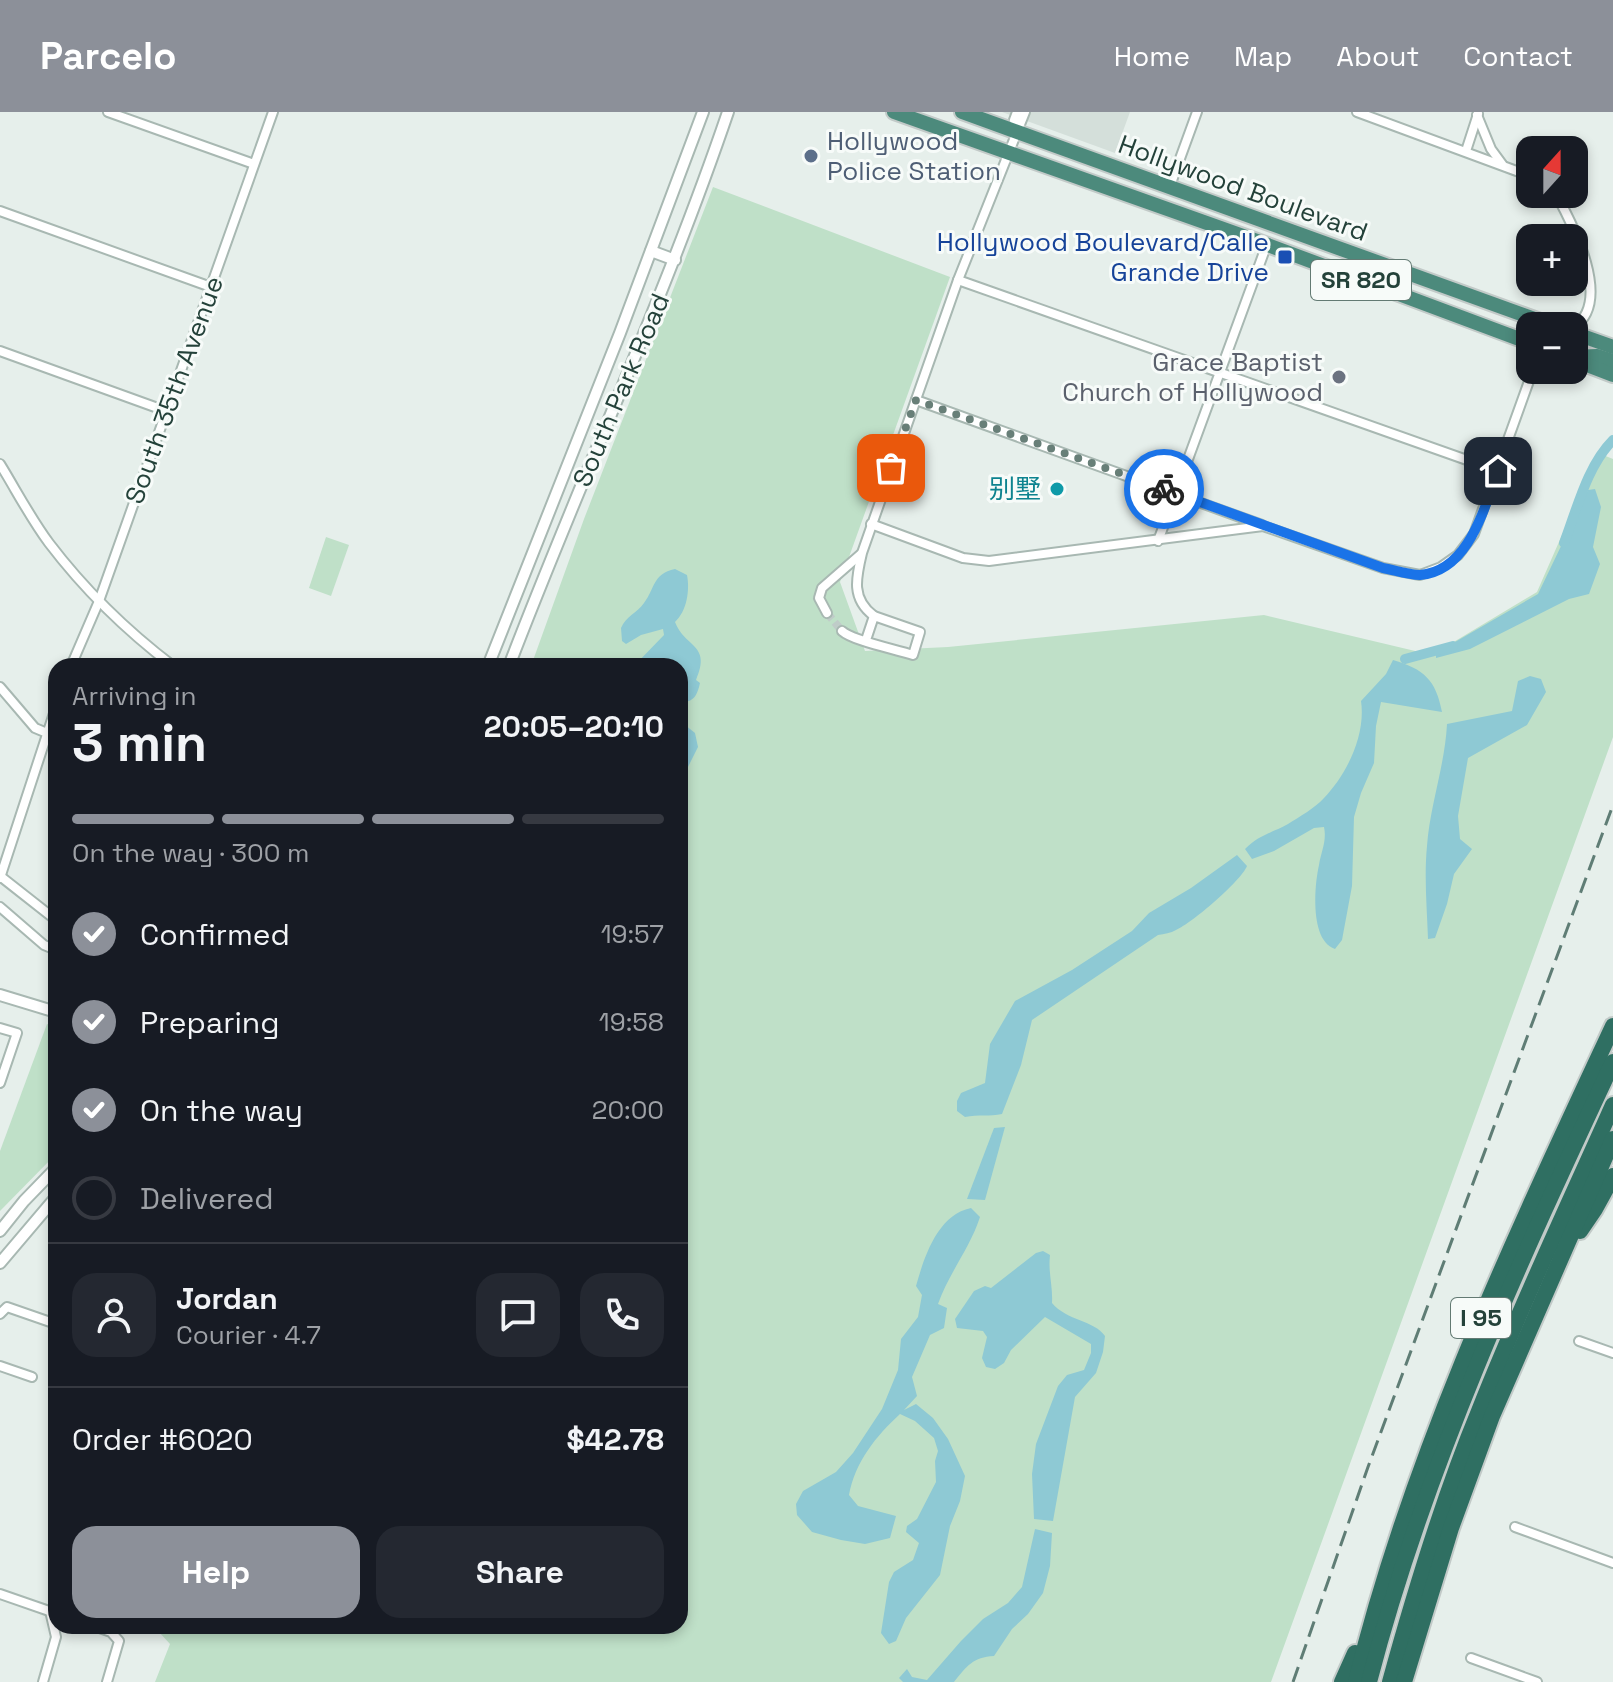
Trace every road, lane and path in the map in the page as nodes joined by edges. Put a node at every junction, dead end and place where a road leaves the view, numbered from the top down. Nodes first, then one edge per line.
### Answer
1 (108, 112) edge
2 (273, 112) edge
3 (703, 112) edge
4 (728, 112) edge
5 (894, 112) edge
6 (962, 112) edge
7 (1017, 112) edge
8 (1025, 112) edge
9 (1197, 112) edge
10 (1357, 112) edge
11 (1478, 113) edge
12 (1016, 131) junction
13 (1009, 151) junction
14 (1466, 151) junction
15 (254, 164) junction
16 (1503, 164) junction
17 (1516, 170) edge
18 (1170, 186) junction
19 (1562, 208) edge
20 (0, 211) edge
21 (1251, 216) junction
22 (1191, 217) junction
23 (1309, 237) junction
24 (1267, 244) junction
25 (651, 251) junction
26 (675, 260) junction
27 (958, 280) junction
28 (211, 287) junction
29 (1516, 312) edge
30 (1588, 312) edge
31 (1516, 338) edge
32 (1588, 338) edge
33 (1613, 347) edge
34 (0, 351) edge
35 (1588, 357) edge
36 (1613, 361) edge
37 (1588, 364) edge
38 (1219, 370) junction
39 (1613, 375) edge
40 (1528, 384) edge
41 (916, 400) junction
42 (166, 411) junction
43 (0, 464) edge
44 (1498, 471) junction
45 (1176, 493) junction
46 (871, 524) junction
47 (1263, 526) junction
48 (1158, 541) junction
49 (862, 553) junction
50 (835, 576) junction
51 (855, 584) junction
52 (99, 601) junction
53 (827, 613) dead end
54 (874, 616) junction
55 (842, 631) tunnel mouth
56 (866, 640) junction
57 (74, 658) edge
58 (162, 658) edge
59 (491, 658) edge
60 (512, 658) edge
61 (0, 687) edge
62 (48, 730) edge
63 (47, 733) junction
64 (0, 877) edge
65 (0, 907) edge
66 (48, 914) edge
67 (48, 947) edge
68 (0, 995) edge
69 (48, 1010) edge
70 (1613, 1026) edge
71 (0, 1028) edge
72 (1613, 1062) edge
73 (0, 1083) edge
74 (1613, 1105) edge
75 (1613, 1139) edge
76 (48, 1176) edge
77 (1613, 1176) edge
78 (48, 1206) edge
79 (0, 1231) edge
80 (1558, 1261) junction
81 (0, 1263) edge
82 (0, 1314) edge
83 (48, 1321) edge
84 (1579, 1341) dead end
85 (1613, 1353) edge
86 (0, 1366) edge
87 (32, 1377) dead end
88 (1515, 1527) dead end
89 (1613, 1563) edge
90 (0, 1594) edge
91 (48, 1610) edge
92 (1371, 1619) junction
93 (56, 1634) edge
94 (113, 1634) edge
95 (1471, 1658) dead end
96 (43, 1682) edge
97 (107, 1682) edge
98 (1342, 1682) edge
99 (1356, 1682) edge
100 (1369, 1682) edge
101 (1390, 1682) edge
102 (1404, 1682) edge
103 (1537, 1682) edge

1 - 15 street
2 - 15 street, South 35th Avenue
3 - 25 street, South Park Road
4 - 26 street, South Park Road
5 - 13 highway, Hollywood Boulevard / SR 820
6 - 12 highway, Hollywood Boulevard / SR 820
7 - 12 street
8 - 12 street
9 - 18 street
10 - 14 street
11 - 14 street
11 - 16 street
12 - 13 street
12 - 18 highway, Hollywood Boulevard / SR 820
13 - 22 highway, Hollywood Boulevard / SR 820
13 - 27 street
14 - 16 street
15 - 28 street, South 35th Avenue
16 - 17 street
18 - 21 highway, Hollywood Boulevard / SR 820
19 - 30 street
20 - 28 street
21 - 22 highway
21 - 23 highway, Hollywood Boulevard / SR 820
22 - 24 highway, Hollywood Boulevard / SR 820
23 - 24 highway
23 - 29 highway, Hollywood Boulevard / SR 820
24 - 31 highway, Hollywood Boulevard / SR 820
24 - 38 street
25 - 26 street
25 - 59 street, South Park Road
26 - 60 street, South Park Road
27 - 38 street
27 - 41 street
28 - 42 street, South 35th Avenue
32 - 33 highway
34 - 42 street
35 - 36 highway
37 - 39 highway
38 - 44 street
38 - 45 street
40 - 44 street
41 - 45 street
41 - 46 street
42 - 52 street, South 35th Avenue
43 - 52 street
44 - 47 street
45 - 47 street
45 - 48 street
46 - 48 street
46 - 49 street
47 - 48 street
49 - 50 street
49 - 51 street
50 - 51 street
50 - 53 street
51 - 54 street
52 - 57 street, South 35th Avenue
52 - 58 street
54 - 56 street
54 - 56 street
55 - 56 street
61 - 63 street
62 - 63 street
63 - 64 street
64 - 66 street
65 - 67 street
68 - 69 street
70 - 92 highway, I 95
71 - 73 street
72 - 100 highway
74 - 101 highway
75 - 80 highway, I 95
76 - 79 street
77 - 80 highway
78 - 81 street
80 - 102 highway, I 95
82 - 83 street
84 - 85 street
86 - 87 street
88 - 89 street
90 - 91 street
92 - 98 highway
92 - 99 highway, I 95
93 - 96 street
94 - 97 street
95 - 103 street

